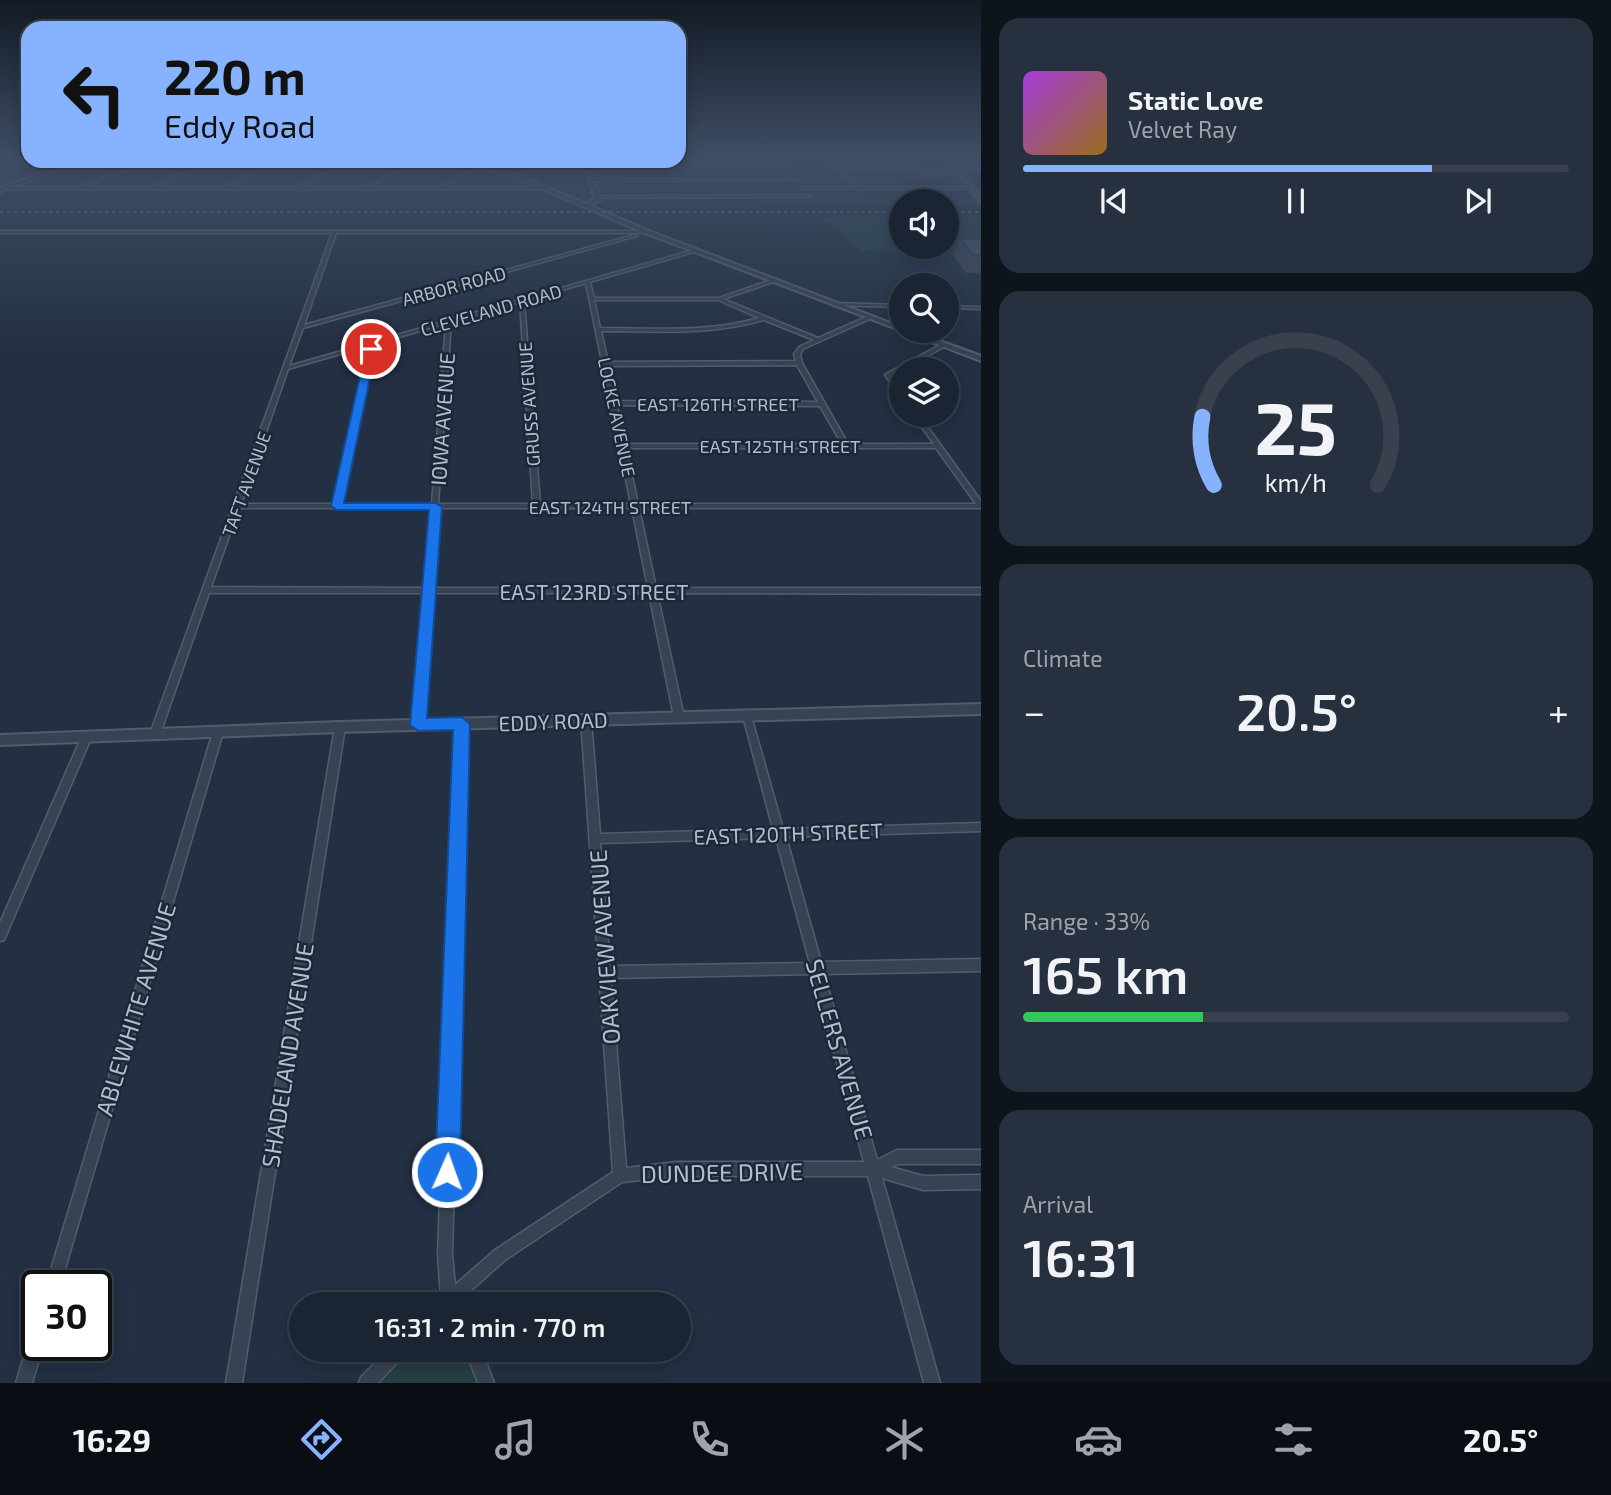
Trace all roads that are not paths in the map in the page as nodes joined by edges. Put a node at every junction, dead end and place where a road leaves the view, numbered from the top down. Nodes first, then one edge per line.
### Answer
1 (622, 221) edge
2 (0, 232) edge
3 (647, 232) junction
4 (334, 233) junction
5 (695, 250) junction
6 (774, 281) junction
7 (588, 282) junction
8 (591, 299) junction
9 (719, 299) junction
10 (522, 301) junction
11 (834, 304) junction
12 (889, 306) edge
13 (959, 307) edge
14 (981, 308) edge
15 (870, 317) junction
16 (764, 318) junction
17 (449, 323) junction
18 (889, 324) edge
19 (301, 327) junction
20 (597, 329) junction
21 (817, 340) junction
22 (939, 343) edge
23 (944, 345) junction
24 (371, 346) junction
25 (922, 357) edge
26 (981, 359) edge
27 (799, 363) junction
28 (606, 364) junction
29 (287, 368) junction
30 (614, 404) junction
31 (822, 404) junction
32 (925, 427) edge
33 (623, 446) junction
34 (846, 446) junction
35 (938, 446) junction
36 (238, 506) junction
37 (337, 506) junction
38 (981, 506) edge
39 (436, 507) junction
40 (537, 507) junction
41 (636, 507) junction
42 (208, 590) junction
43 (430, 590) junction
44 (653, 590) junction
45 (981, 591) edge
46 (981, 709) edge
47 (747, 716) junction
48 (680, 717) junction
49 (586, 719) junction
50 (462, 724) junction
51 (418, 725) junction
52 (340, 727) junction
53 (218, 732) junction
54 (155, 734) junction
55 (87, 736) junction
56 (0, 740) edge
57 (981, 827) edge
58 (779, 834) junction
59 (596, 839) junction
60 (0, 936) edge
61 (981, 965) edge
62 (817, 968) junction
63 (606, 972) junction
64 (981, 1157) edge
65 (874, 1170) junction
66 (620, 1175) junction
67 (981, 1182) edge
68 (58, 1270) edge
69 (447, 1292) edge
70 (458, 1292) edge
71 (31, 1361) edge
72 (387, 1362) edge
73 (478, 1362) edge
74 (24, 1383) edge
75 (234, 1383) edge
76 (367, 1383) edge
77 (486, 1383) edge
78 (932, 1383) edge

1 - 3 street
2 - 4 street
3 - 4 street
3 - 5 street
3 - 19 street, ARBOR ROAD
4 - 19 street, TAFT AVENUE
5 - 6 street
5 - 7 street, CLEVELAND ROAD
6 - 9 street
6 - 11 street
7 - 8 street, LOCKE AVENUE
7 - 10 street, CLEVELAND ROAD
8 - 9 street
8 - 20 street, LOCKE AVENUE
9 - 16 street
10 - 17 street, CLEVELAND ROAD
10 - 40 street, GRUSS AVENUE
11 - 12 street
11 - 15 street
13 - 14 street
15 - 18 street
15 - 21 street
16 - 20 street
16 - 21 street
17 - 24 street, CLEVELAND ROAD
17 - 39 street, IOWA AVENUE
19 - 29 street, TAFT AVENUE
20 - 28 street, LOCKE AVENUE
21 - 27 street
22 - 23 street
23 - 25 street
23 - 26 street
24 - 29 street, CLEVELAND ROAD
24 - 37 street
27 - 28 street
27 - 31 street
28 - 30 street, LOCKE AVENUE
29 - 36 street, TAFT AVENUE
30 - 31 street, EAST 126TH STREET
30 - 33 street, LOCKE AVENUE
31 - 34 street
32 - 35 street
33 - 34 street, EAST 125TH STREET
33 - 41 street, LOCKE AVENUE
34 - 35 street, EAST 125TH STREET
35 - 38 street
36 - 37 street, EAST 124TH STREET
36 - 42 street, TAFT AVENUE
37 - 39 street, EAST 124TH STREET
38 - 41 street, EAST 124TH STREET
39 - 40 street, EAST 124TH STREET
39 - 43 street, IOWA AVENUE
40 - 41 street, EAST 124TH STREET
41 - 44 street, LOCKE AVENUE
42 - 43 street, EAST 123RD STREET
42 - 54 street, TAFT AVENUE
43 - 44 street, EAST 123RD STREET
43 - 51 street, IOWA AVENUE
44 - 45 street, EAST 123RD STREET
44 - 48 street, LOCKE AVENUE
46 - 47 street, EDDY ROAD
47 - 48 street, EDDY ROAD
47 - 58 street, SELLERS AVENUE
48 - 49 street, EDDY ROAD
49 - 50 street, EDDY ROAD
49 - 59 street, OAKVIEW AVENUE
50 - 51 street, EDDY ROAD
50 - 69 street
51 - 52 street, EDDY ROAD
52 - 53 street, EDDY ROAD
52 - 75 street, SHADELAND AVENUE
53 - 54 street, EDDY ROAD
53 - 68 street, ABLEWHITE AVENUE
54 - 55 street, EDDY ROAD
55 - 56 street, EDDY ROAD
55 - 60 street
57 - 58 street, EAST 120TH STREET
58 - 59 street, EAST 120TH STREET
58 - 62 street, SELLERS AVENUE
59 - 63 street, OAKVIEW AVENUE
61 - 62 street
62 - 63 street
62 - 65 street, SELLERS AVENUE
63 - 66 street, OAKVIEW AVENUE
64 - 65 street
65 - 66 street, DUNDEE DRIVE
65 - 67 street
65 - 78 street, SELLERS AVENUE
66 - 70 street, DUNDEE DRIVE
71 - 74 street
72 - 76 street
73 - 77 street

